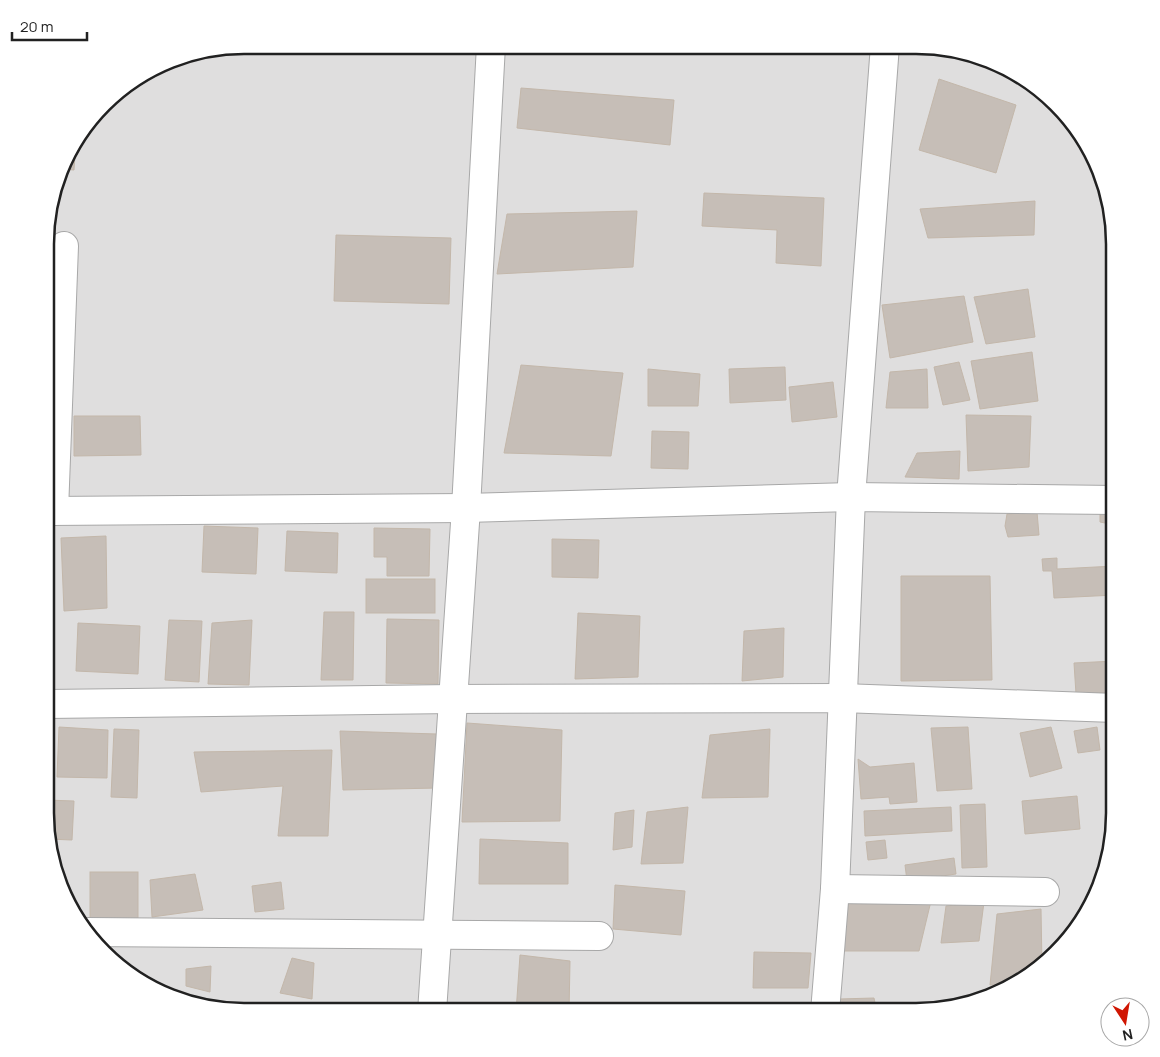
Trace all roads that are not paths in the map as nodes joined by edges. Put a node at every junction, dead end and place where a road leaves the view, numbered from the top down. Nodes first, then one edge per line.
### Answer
1 (491, 54) edge
2 (884, 54) edge
3 (64, 246) dead end
4 (54, 450) edge
5 (851, 497) junction
6 (1106, 500) edge
7 (466, 508) junction
8 (54, 511) edge
9 (842, 698) junction
10 (453, 699) junction
11 (54, 704) edge
12 (1106, 708) edge
13 (835, 890) junction
14 (1045, 892) dead end
15 (95, 932) edge
16 (436, 933) junction
17 (599, 936) dead end
18 (432, 1003) edge
19 (827, 1003) edge

1 - 7 street
2 - 5 street
3 - 4 street
5 - 6 street
5 - 7 street
5 - 9 street
7 - 8 street
7 - 10 street
9 - 10 street
9 - 12 street
9 - 13 street
10 - 11 street
10 - 16 street
13 - 14 street
13 - 19 street
15 - 16 street
16 - 17 street
16 - 18 street

